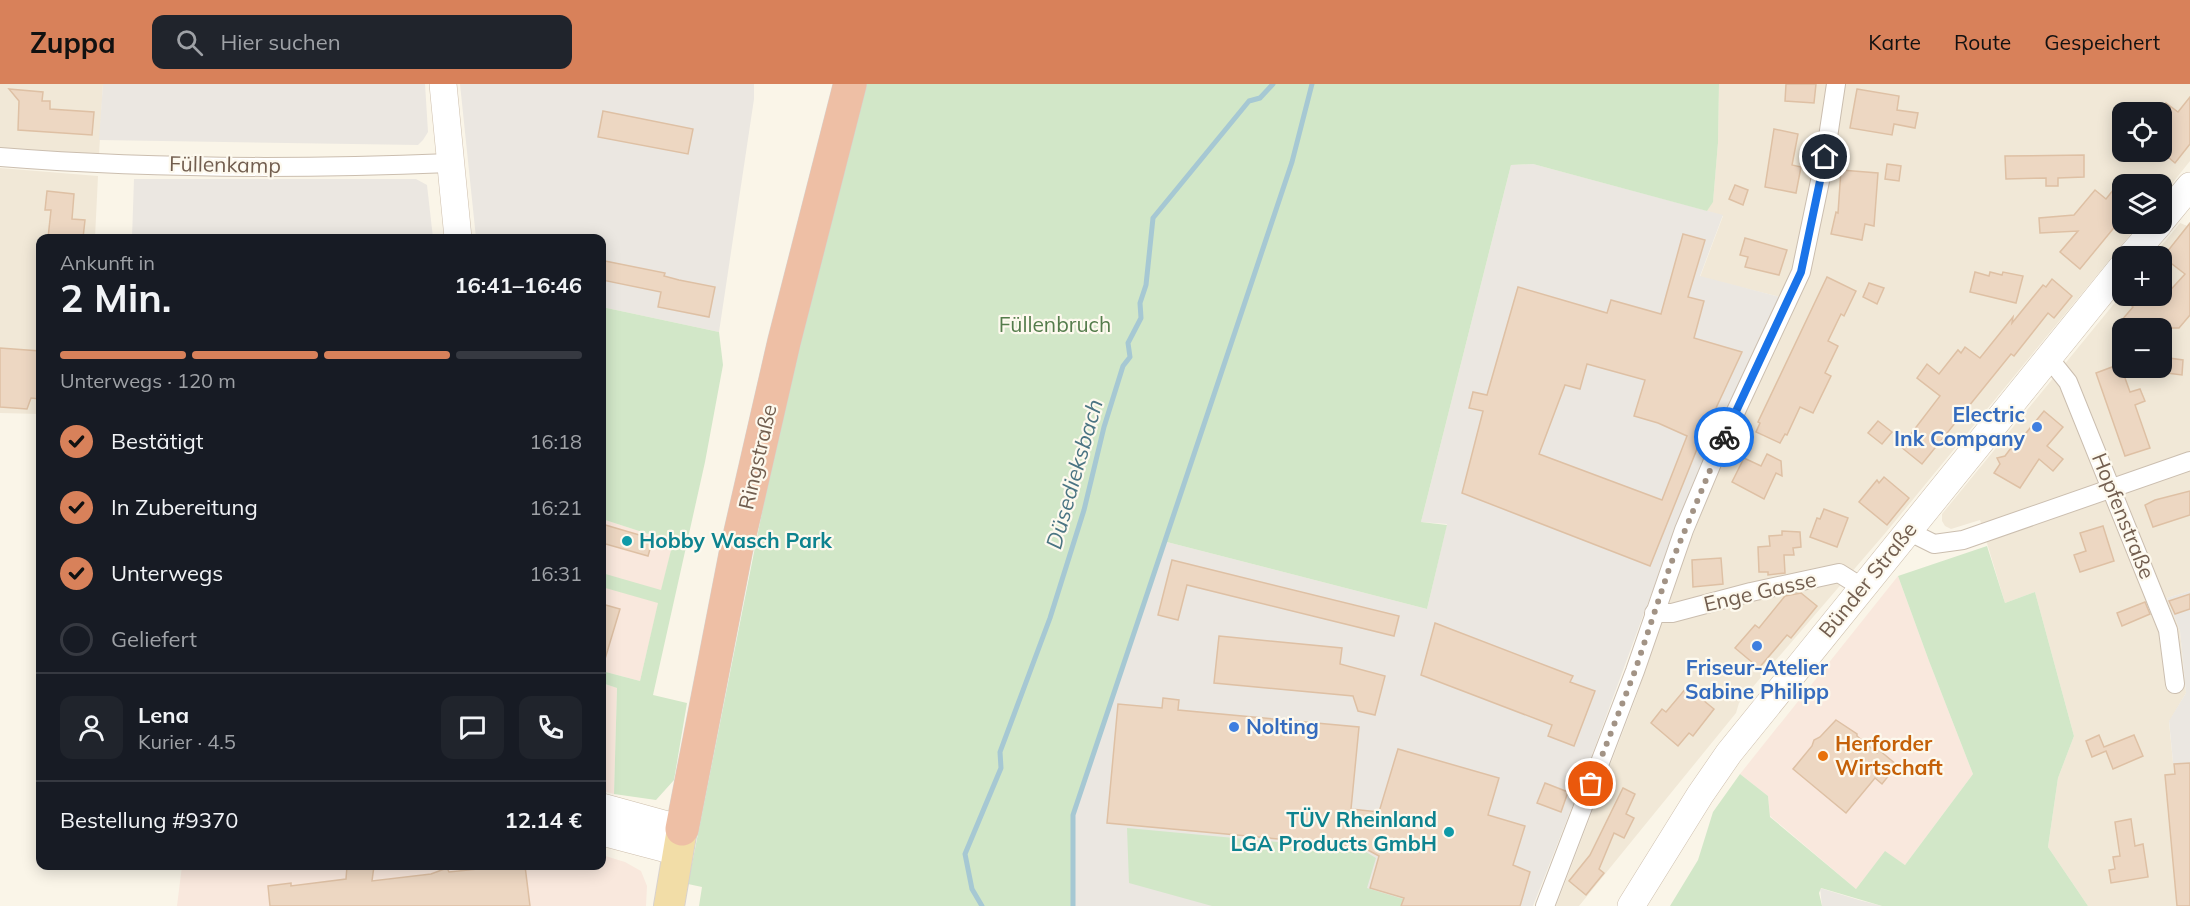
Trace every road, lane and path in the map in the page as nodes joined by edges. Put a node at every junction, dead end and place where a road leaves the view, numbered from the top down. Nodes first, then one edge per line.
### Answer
1 (443, 84) edge
2 (837, 84) edge
3 (850, 84) edge
4 (1836, 84) edge
5 (831, 153) junction
6 (0, 157) edge
7 (450, 163) junction
8 (2190, 186) edge
9 (2172, 208) edge
10 (458, 234) edge
11 (2150, 234) edge
12 (2140, 246) edge
13 (2112, 279) edge
14 (2048, 357) junction
15 (2190, 460) edge
16 (2112, 488) junction
17 (1908, 531) junction
18 (1863, 588) junction
19 (1654, 613) junction
20 (2175, 684) dead end
21 (606, 809) edge
22 (606, 832) edge
23 (680, 840) junction
24 (669, 906) edge
25 (1545, 906) edge
26 (1632, 906) edge

1 - 7 main road
2 - 5 highway, Ringstraße
3 - 5 highway, Ringstraße
4 - 19 street
5 - 23 highway, Ringstraße
6 - 7 street, Füllenkamp
7 - 10 main road
8 - 9 main road
11 - 12 main road
13 - 14 main road, Bünder Straße
14 - 16 street, Hopfenstraße
14 - 17 main road, Bünder Straße
15 - 16 street
16 - 17 street
16 - 20 street, Hopfenstraße
17 - 18 main road, Bünder Straße
18 - 19 street, Enge Gasse
18 - 26 main road, Bünder Straße
19 - 25 street
21 - 23 main road
22 - 23 main road
23 - 24 main road, Ringstraße

